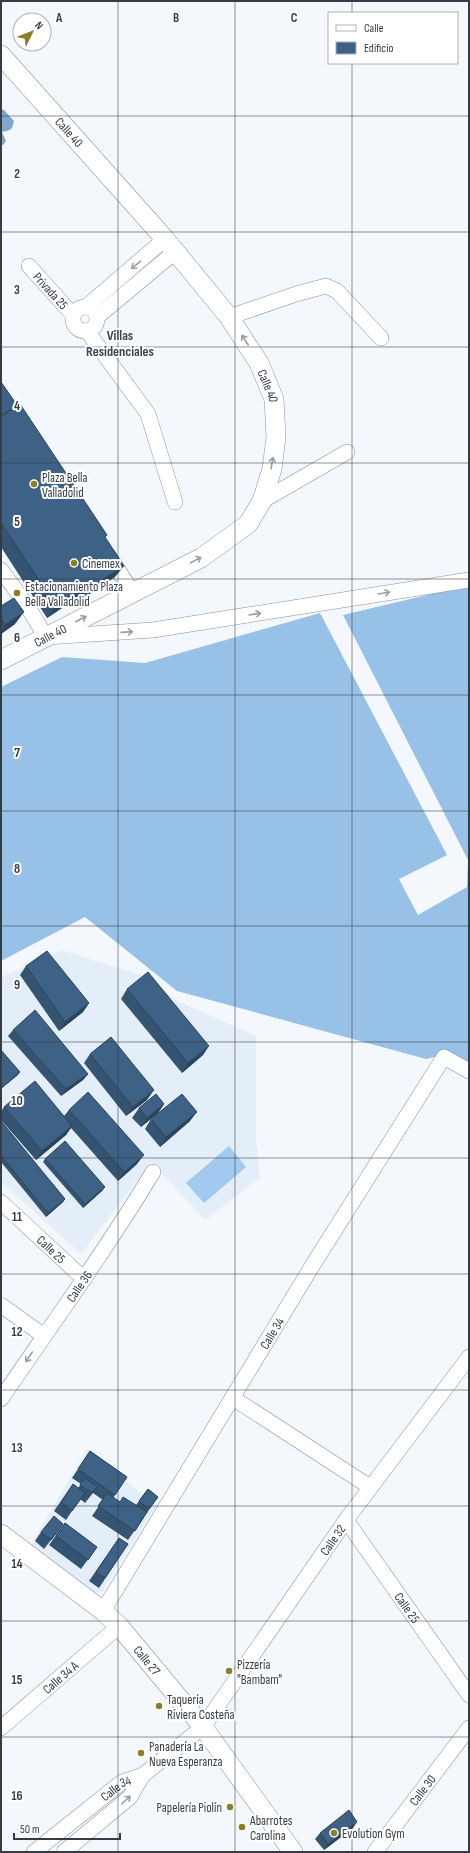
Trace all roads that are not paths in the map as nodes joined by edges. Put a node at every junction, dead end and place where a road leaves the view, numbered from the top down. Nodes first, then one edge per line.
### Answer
1 (1, 54) edge
2 (170, 245) junction
3 (29, 266) dead end
4 (92, 312) junction
5 (73, 315) junction
6 (229, 316) junction
7 (87, 331) junction
8 (381, 338) dead end
9 (347, 452) dead end
10 (262, 501) junction
11 (175, 502) dead end
12 (102, 546) edge
13 (1, 570) edge
14 (469, 580) edge
15 (133, 593) junction
16 (46, 637) junction
17 (1, 660) edge
18 (469, 1071) edge
19 (153, 1172) dead end
20 (1, 1202) edge
21 (84, 1279) junction
22 (1, 1305) edge
23 (44, 1336) junction
24 (468, 1362) edge
25 (233, 1398) junction
26 (1, 1399) edge
27 (370, 1487) junction
28 (346, 1520) junction
29 (1, 1534) edge
30 (103, 1611) junction
31 (119, 1626) junction
32 (469, 1695) edge
33 (203, 1727) junction
34 (1, 1728) edge
35 (469, 1728) edge
36 (143, 1775) junction
37 (34, 1852) edge
38 (64, 1852) edge
39 (293, 1852) edge
40 (375, 1852) edge

1 - 2 main road, Calle 40
2 - 4 street
2 - 6 main road, Calle 40
3 - 5 street, Privada 25
4 - 5 street
4 - 7 street
5 - 7 street
6 - 8 street
10 -> 6 main road, Calle 40
7 - 11 street
9 - 10 street
15 -> 10 main road, Calle 40
12 - 15 street
13 - 16 street
16 -> 14 street
16 -> 15 main road, Calle 40
16 - 17 main road, Calle 40
18 - 25 street, Calle 34
19 - 21 street, Calle 36
20 - 21 street, Calle 25
21 - 23 street, Calle 36
22 - 23 street
23 -> 26 street, Calle 36
24 - 27 street, Calle 32
25 - 27 street
25 - 30 street, Calle 34
27 - 28 street, Calle 32
28 - 32 street, Calle 25
28 - 33 street, Calle 32
29 - 30 main road, Calle 27
30 - 31 main road, Calle 27
31 - 33 main road, Calle 27
31 - 34 street, Calle 34 A
33 - 36 street, Calle 34
33 - 39 main road, Calle 27
35 - 40 street, Calle 30
36 - 37 street, Calle 34
38 -> 36 street, Calle 34

